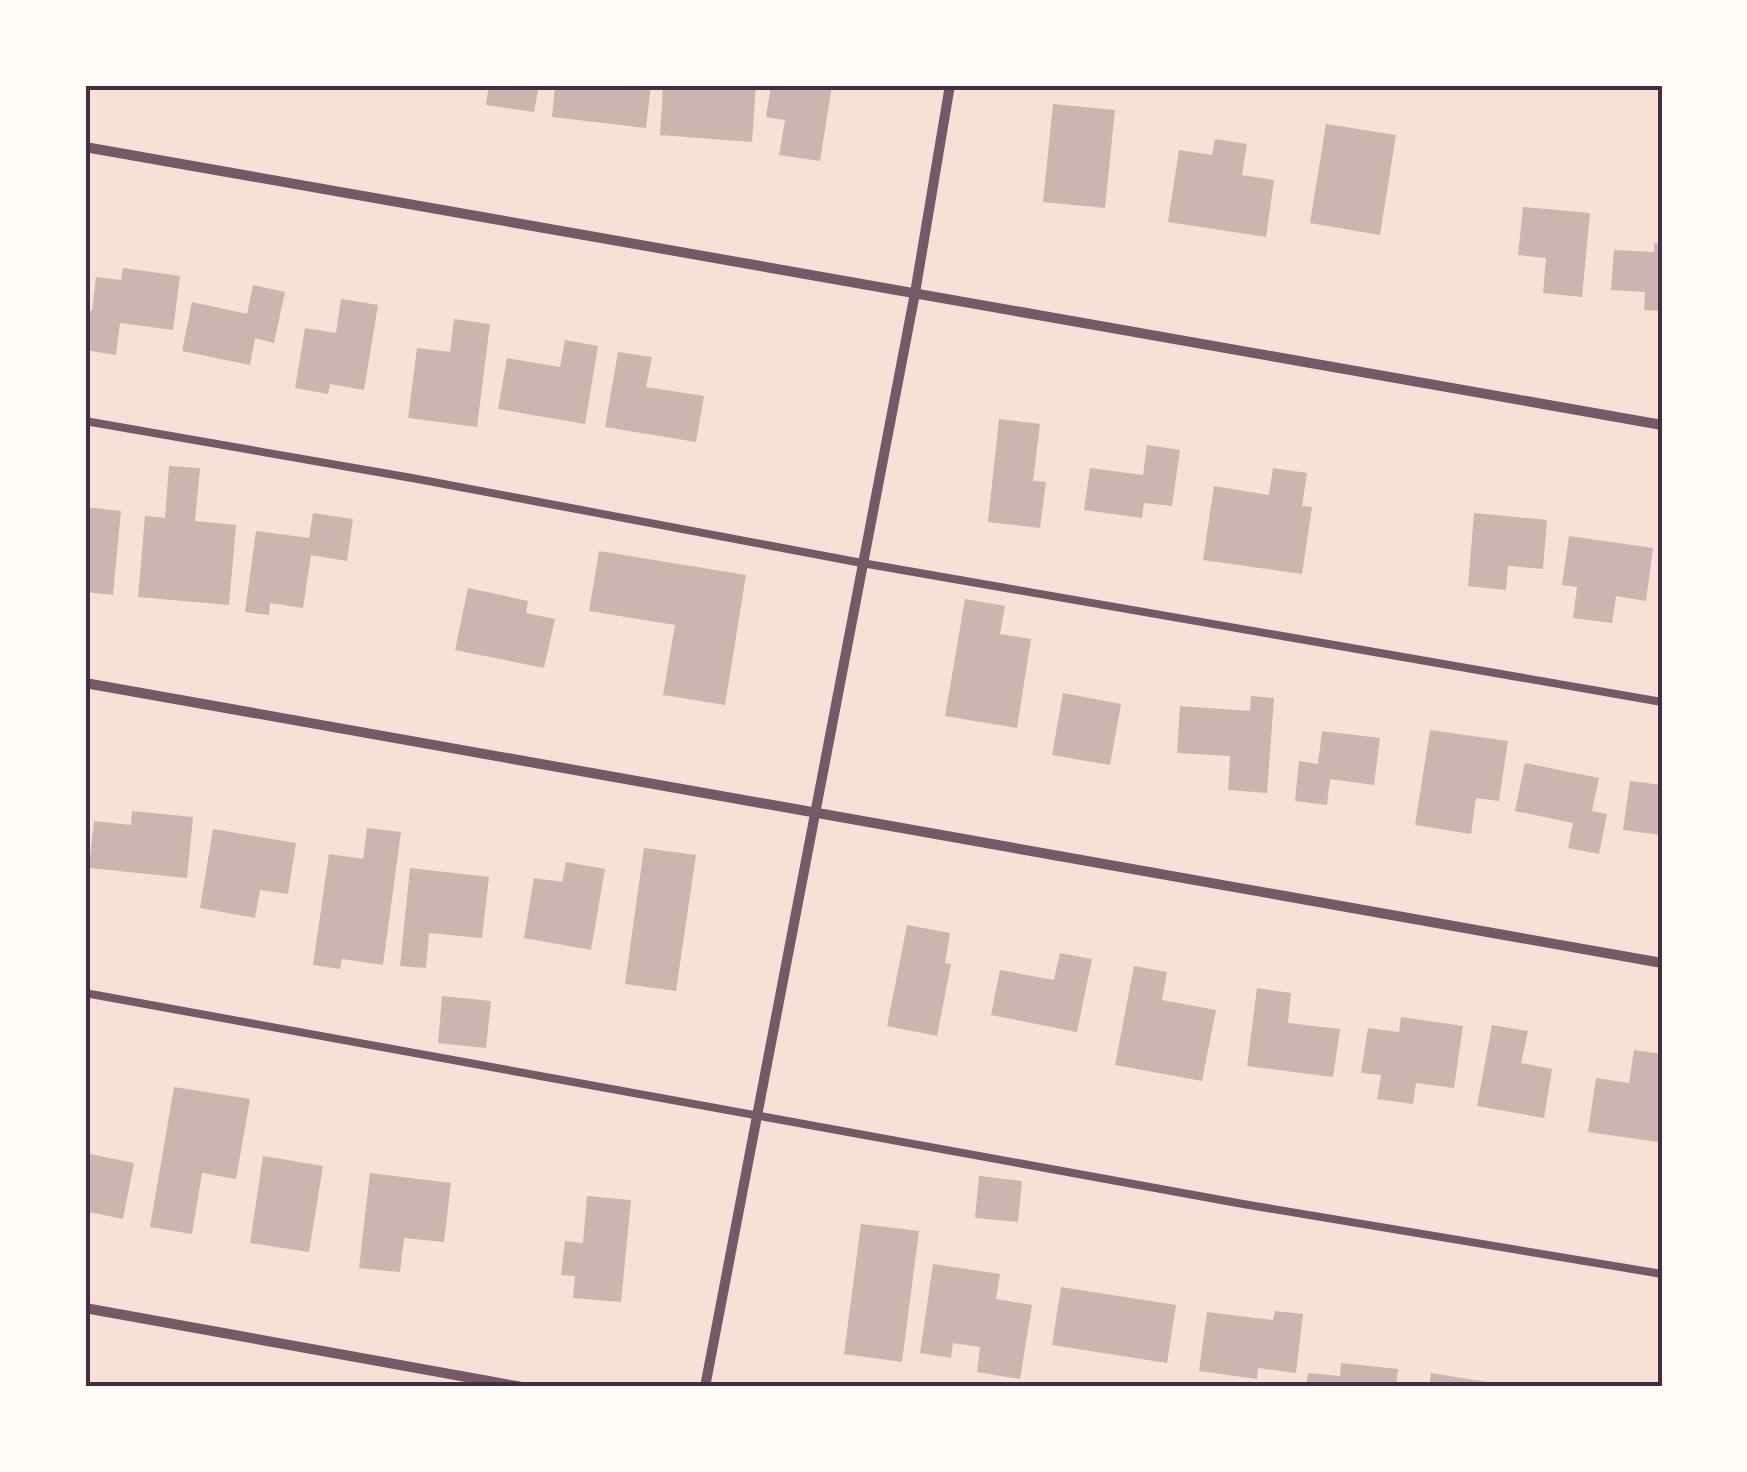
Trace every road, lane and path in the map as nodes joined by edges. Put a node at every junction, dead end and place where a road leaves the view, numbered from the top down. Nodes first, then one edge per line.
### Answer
1 (950, 85) edge
2 (85, 148) edge
3 (914, 293) junction
4 (85, 421) edge
5 (1662, 426) edge
6 (862, 563) junction
7 (85, 683) edge
8 (1662, 702) edge
9 (814, 813) junction
10 (1662, 963) edge
11 (85, 992) edge
12 (756, 1114) junction
13 (1662, 1274) edge
14 (85, 1308) edge
15 (522, 1387) edge
16 (705, 1387) edge

1 - 3 street
2 - 3 street
3 - 5 street
3 - 6 street
4 - 6 lane
6 - 8 lane
6 - 9 street
7 - 9 street
9 - 10 street
9 - 12 street
11 - 12 lane
12 - 13 lane
12 - 16 street
14 - 15 street

